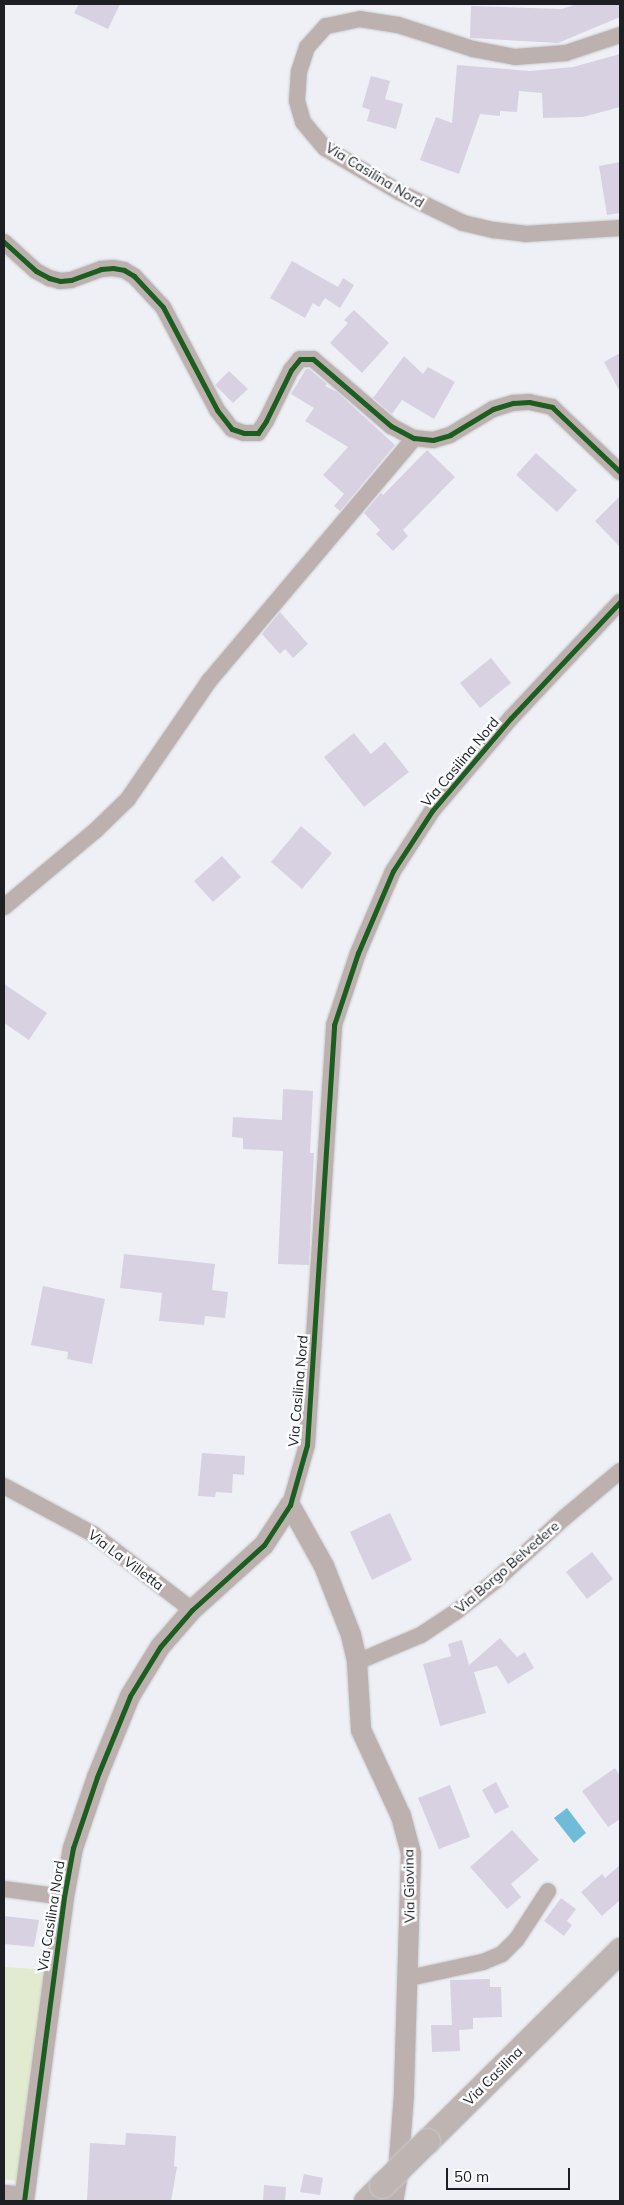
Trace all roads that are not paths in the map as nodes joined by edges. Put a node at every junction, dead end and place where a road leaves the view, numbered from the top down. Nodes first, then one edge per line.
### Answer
1 (620, 35) edge
2 (620, 228) edge
3 (4, 242) edge
4 (414, 438) junction
5 (620, 472) edge
6 (620, 602) edge
7 (4, 907) edge
8 (620, 1471) edge
9 (4, 1486) edge
10 (290, 1505) junction
11 (192, 1610) junction
12 (357, 1662) junction
13 (4, 1889) edge
14 (548, 1891) dead end
15 (64, 1897) junction
16 (620, 1950) edge
17 (409, 1978) junction
18 (4, 2193) edge
19 (380, 2196) edge
20 (24, 2198) edge

1 - 2 street, Via Casilina Nord
3 - 4 street
4 - 5 street
4 - 7 street
6 - 10 street, Via Casilina Nord
8 - 12 street, Via Borgo Belvedere
9 - 11 street, Via La Villetta
10 - 11 street, Via Casilina Nord
10 - 12 street, Via Giovina
11 - 15 street, Via Casilina Nord
12 - 17 street, Via Giovina
13 - 15 street
14 - 17 street
15 - 20 street, Via Casilina Nord
16 - 19 main road, Via Casilina, bridge
17 - 19 street, Via Giovina
18 - 20 street

